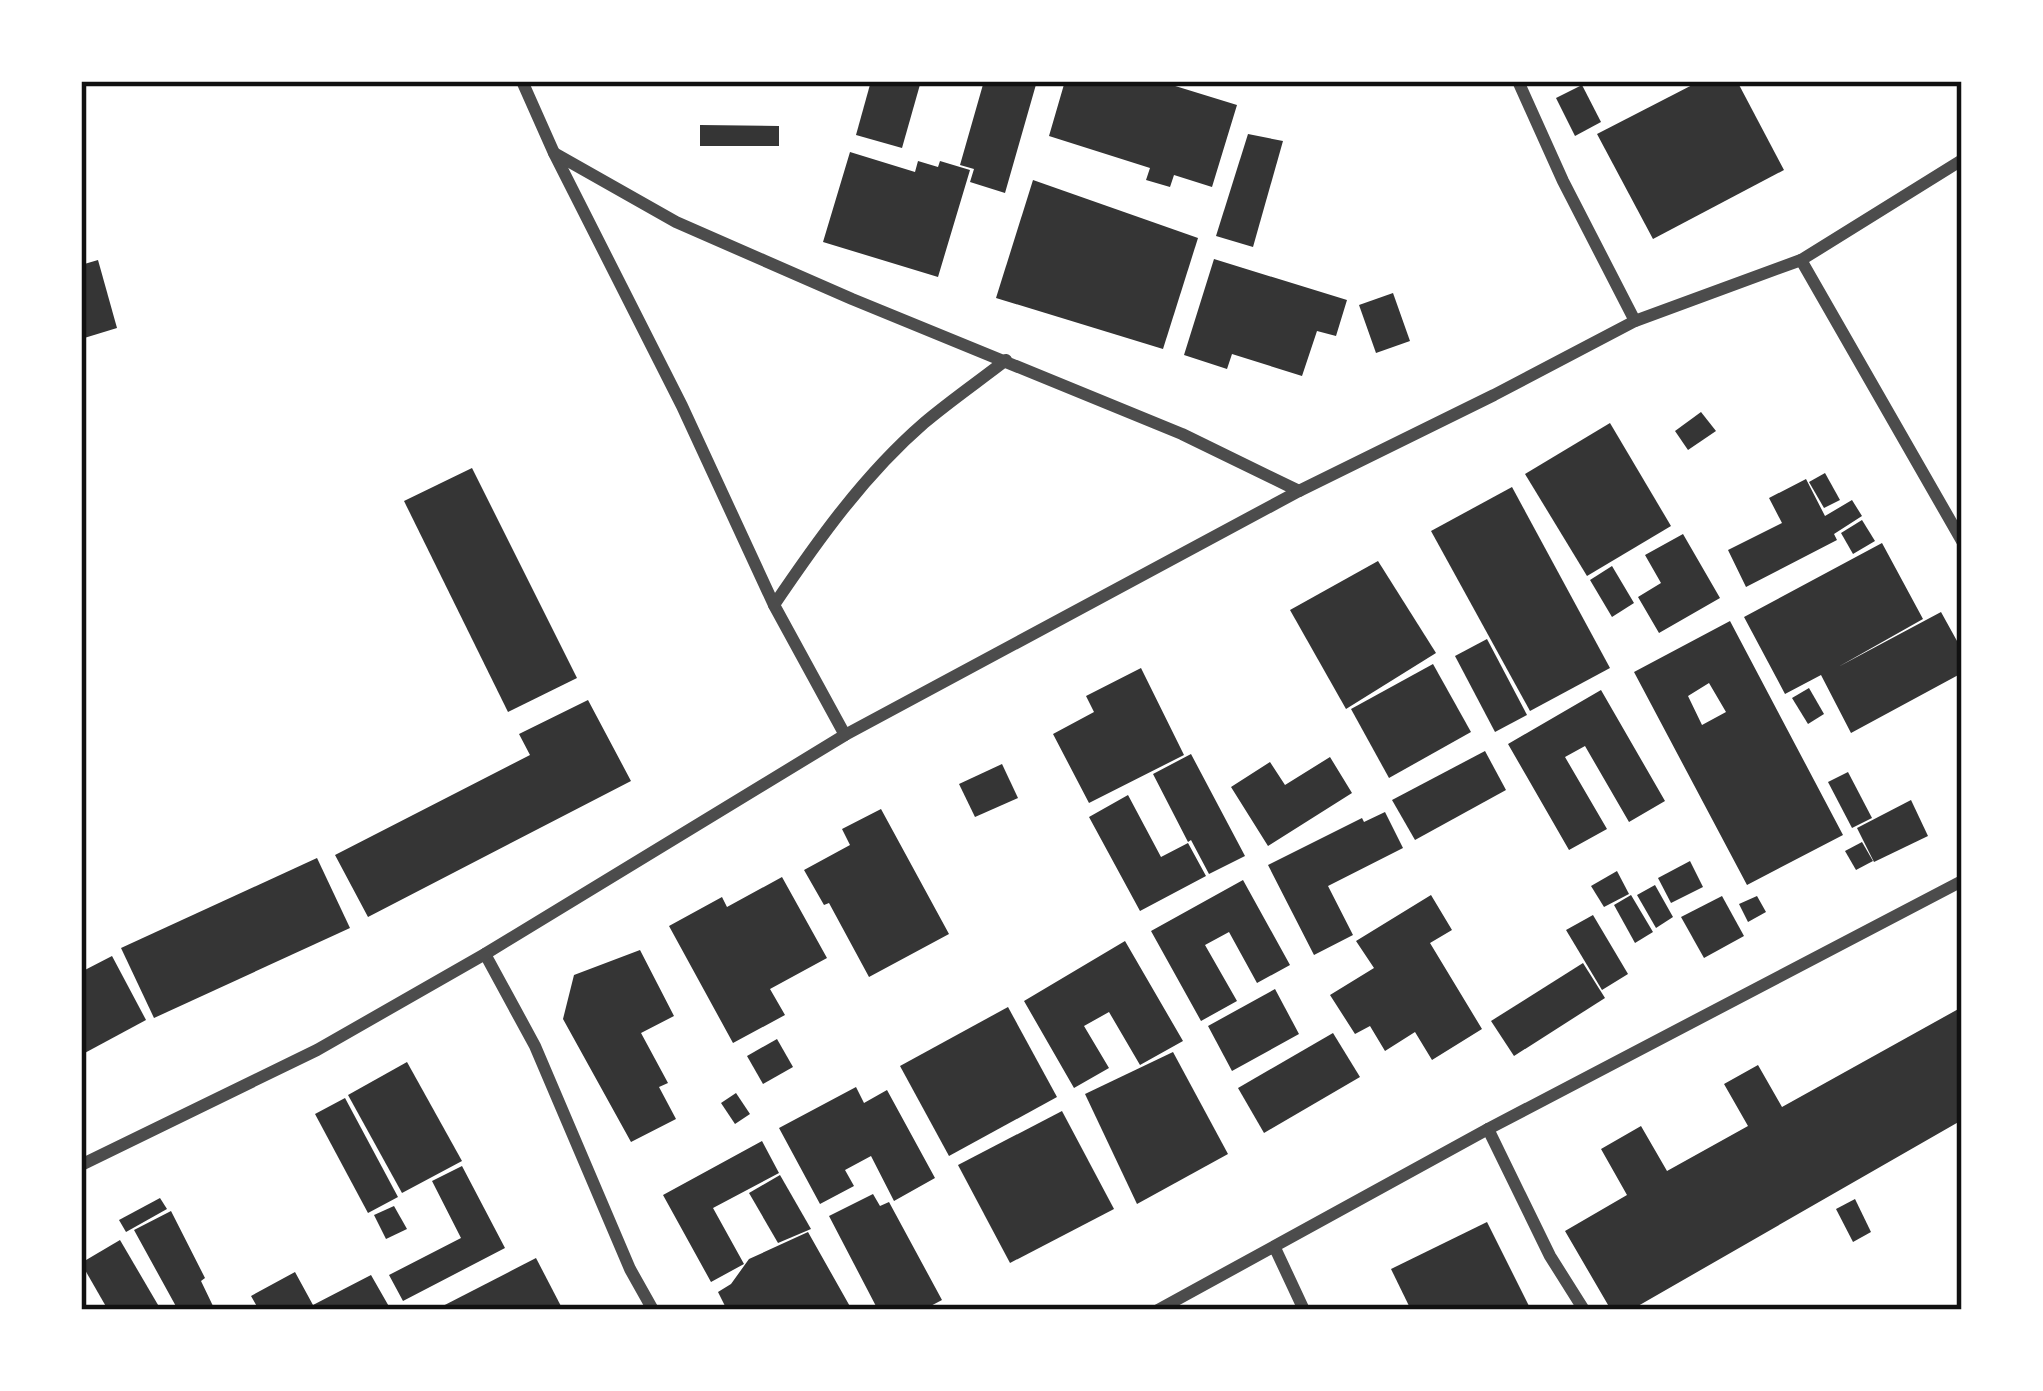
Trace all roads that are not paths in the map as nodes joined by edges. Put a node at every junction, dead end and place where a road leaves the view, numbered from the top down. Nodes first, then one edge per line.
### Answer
1 (521, 81) edge
2 (1518, 81) edge
3 (554, 153) junction
4 (1962, 160) edge
5 (1801, 260) junction
6 (1635, 320) junction
7 (1006, 360) junction
8 (1299, 491) junction
9 (1962, 541) edge
10 (774, 605) junction
11 (845, 735) junction
12 (1962, 880) edge
13 (485, 954) junction
14 (1488, 1129) junction
15 (81, 1165) edge
16 (1275, 1248) junction
17 (653, 1310) edge
18 (1158, 1310) edge
19 (1304, 1310) edge
20 (1584, 1310) edge

1 - 3 street
2 - 6 street
3 - 7 street
3 - 10 street
4 - 5 street
5 - 6 street
5 - 9 street
6 - 8 street
7 - 8 street
7 - 10 street
8 - 11 street
10 - 11 street
11 - 13 street
12 - 14 street
13 - 15 street
13 - 17 street
14 - 16 street
14 - 20 street
16 - 18 street
16 - 19 street

